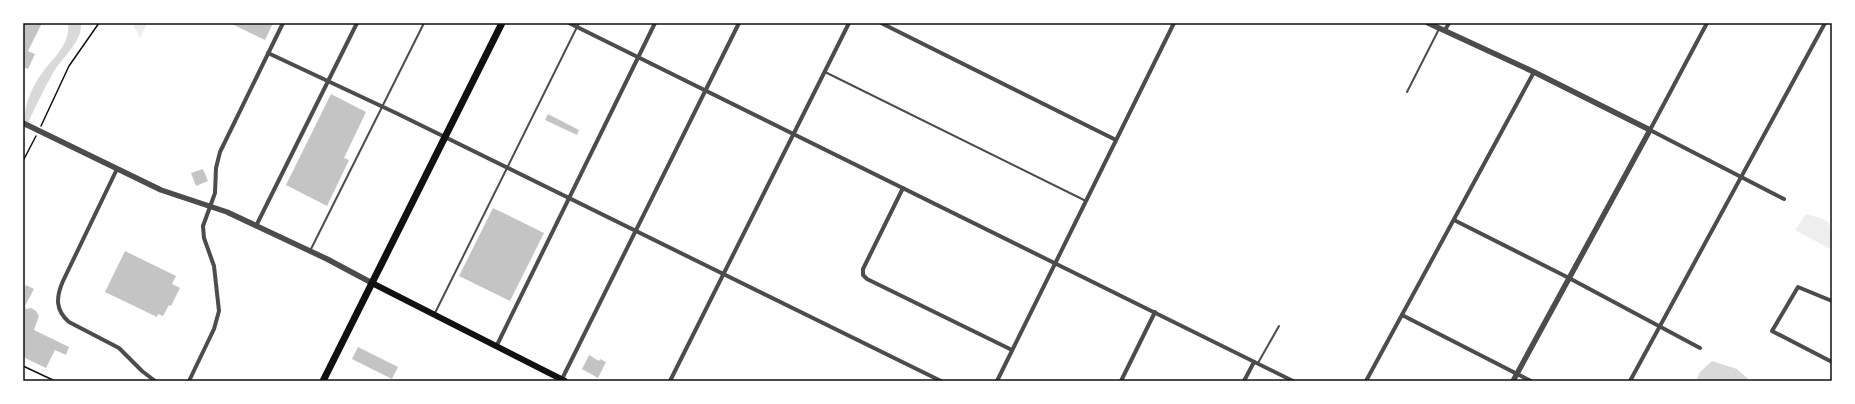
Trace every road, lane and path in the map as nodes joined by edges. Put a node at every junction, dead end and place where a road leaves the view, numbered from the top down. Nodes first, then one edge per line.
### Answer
1 (99, 23) edge
2 (283, 23) edge
3 (357, 23) edge
4 (424, 23) edge
5 (502, 23) edge
6 (568, 23) edge
7 (656, 23) edge
8 (739, 23) edge
9 (849, 23) edge
10 (881, 23) edge
11 (1174, 23) edge
12 (1428, 23) edge
13 (1449, 23) edge
14 (1707, 23) edge
15 (1825, 23) edge
16 (578, 25) edge
17 (1442, 29) junction
18 (268, 53) junction
19 (638, 58) junction
20 (825, 72) junction
21 (1534, 72) junction
22 (328, 82) junction
23 (706, 91) junction
24 (1406, 92) dead end
25 (382, 107) junction
26 (23, 123) edge
27 (42, 124) dead end
28 (1650, 130) junction
29 (793, 134) junction
30 (35, 137) dead end
31 (445, 137) junction
32 (1116, 140) junction
33 (23, 161) edge
34 (117, 169) junction
35 (507, 169) junction
36 (1742, 176) junction
37 (903, 188) junction
38 (569, 199) junction
39 (1784, 199) dead end
40 (1086, 201) junction
41 (210, 206) junction
42 (1454, 220) junction
43 (256, 226) junction
44 (636, 232) junction
45 (310, 252) junction
46 (1055, 263) junction
47 (723, 274) junction
48 (1569, 278) junction
49 (372, 283) junction
50 (1832, 302) edge
51 (1155, 312) junction
52 (435, 314) junction
53 (1402, 315) junction
54 (1279, 326) dead end
55 (1660, 326) junction
56 (497, 345) junction
57 (1700, 348) dead end
58 (1012, 350) junction
59 (1832, 362) edge
60 (1256, 363) junction
61 (23, 366) edge
62 (1517, 374) junction
63 (563, 380) edge
64 (55, 381) edge
65 (155, 381) edge
66 (189, 381) edge
67 (323, 381) edge
68 (670, 381) edge
69 (941, 381) edge
70 (997, 381) edge
71 (1121, 381) edge
72 (1244, 381) edge
73 (1293, 381) edge
74 (1366, 381) edge
75 (1513, 381) edge
76 (1531, 381) edge
77 (1630, 381) edge

1 - 27 path
2 - 18 street
3 - 22 street
4 - 25 lane
5 - 31 main road
6 - 16 street
7 - 19 street
8 - 23 street
9 - 20 street
10 - 32 street
11 - 32 street
12 - 17 street
13 - 17 street
14 - 28 street
15 - 36 street
16 - 19 street
16 - 35 lane
17 - 21 street
17 - 24 lane
18 - 22 street
18 - 41 street
19 - 23 street
19 - 38 street
20 - 29 street
20 - 40 lane
21 - 28 street
21 - 42 street
22 - 25 street
22 - 43 street
23 - 29 street
23 - 44 street
25 - 31 street
25 - 45 lane
26 - 34 street
28 - 36 street
28 - 48 street
29 - 37 street
29 - 47 street
30 - 33 path
31 - 35 street
31 - 49 main road
32 - 40 street
34 - 41 street
34 - 65 street
35 - 38 street
35 - 52 lane
36 - 39 street
36 - 55 street
37 - 46 street
37 - 58 street
38 - 44 street
38 - 56 street
40 - 46 street
41 - 43 street
41 - 66 street
42 - 48 street
42 - 53 street
43 - 45 street
44 - 47 street
44 - 63 street
45 - 49 street
46 - 51 street
46 - 58 street
47 - 68 street
47 - 69 street
48 - 55 street
48 - 62 street
49 - 52 main road
49 - 67 main road
50 - 59 street
51 - 60 street
51 - 71 street
52 - 56 main road
53 - 62 street
53 - 74 street
54 - 60 lane
55 - 57 street
55 - 77 street
56 - 63 main road
58 - 70 street
60 - 72 street
60 - 73 street
61 - 64 path
62 - 75 street
62 - 76 street

